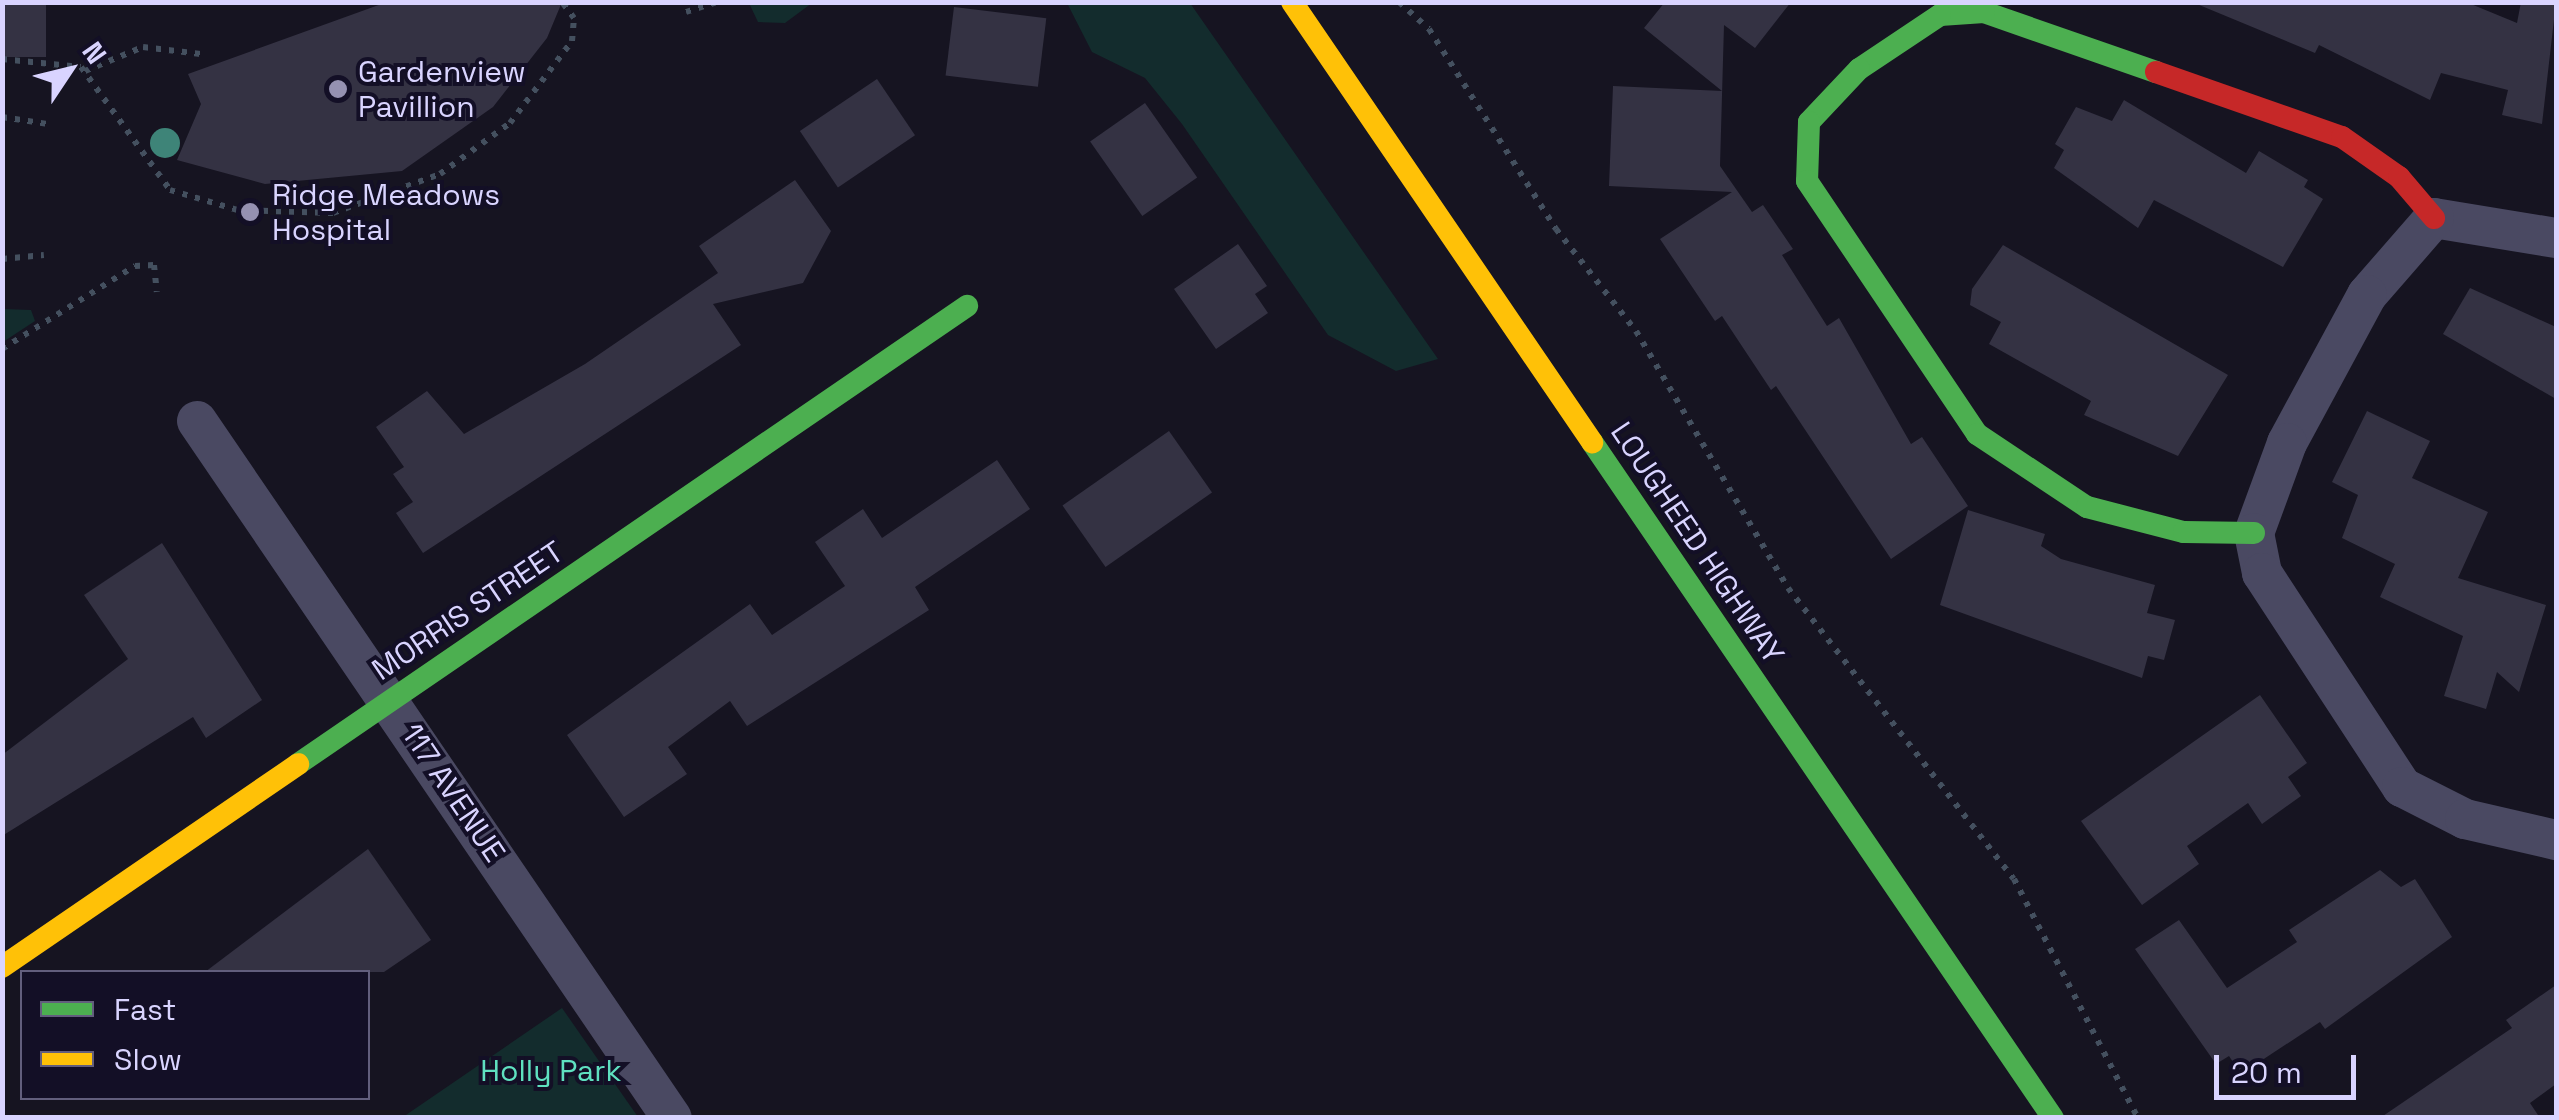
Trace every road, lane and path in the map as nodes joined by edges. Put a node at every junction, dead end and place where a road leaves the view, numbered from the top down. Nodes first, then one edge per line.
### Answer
1 (562, 2) edge
2 (717, 2) edge
3 (1292, 2) edge
4 (1399, 2) edge
5 (686, 12) dead end
6 (202, 54) dead end
7 (2, 59) edge
8 (85, 71) junction
9 (2, 117) edge
10 (48, 124) dead end
11 (2434, 218) junction
12 (2556, 238) edge
13 (44, 255) dead end
14 (2, 258) edge
15 (157, 292) dead end
16 (967, 306) dead end
17 (2, 349) edge
18 (198, 421) dead end
19 (2254, 533) junction
20 (390, 701) junction
21 (2556, 840) edge
22 (2, 967) edge
23 (672, 1118) edge
24 (2053, 1118) edge
25 (2138, 1118) edge

1 - 8 path
2 - 5 path
3 - 24 main road, LOUGHEED HIGHWAY
4 - 25 path
6 - 8 path
7 - 8 path
9 - 10 path
11 - 12 street
11 - 19 street
11 - 19 main road
13 - 14 path
15 - 17 path
16 - 20 main road, MORRIS STREET
18 - 20 street, 117 AVENUE
19 - 21 street
20 - 22 main road, MORRIS STREET
20 - 23 street, 117 AVENUE

